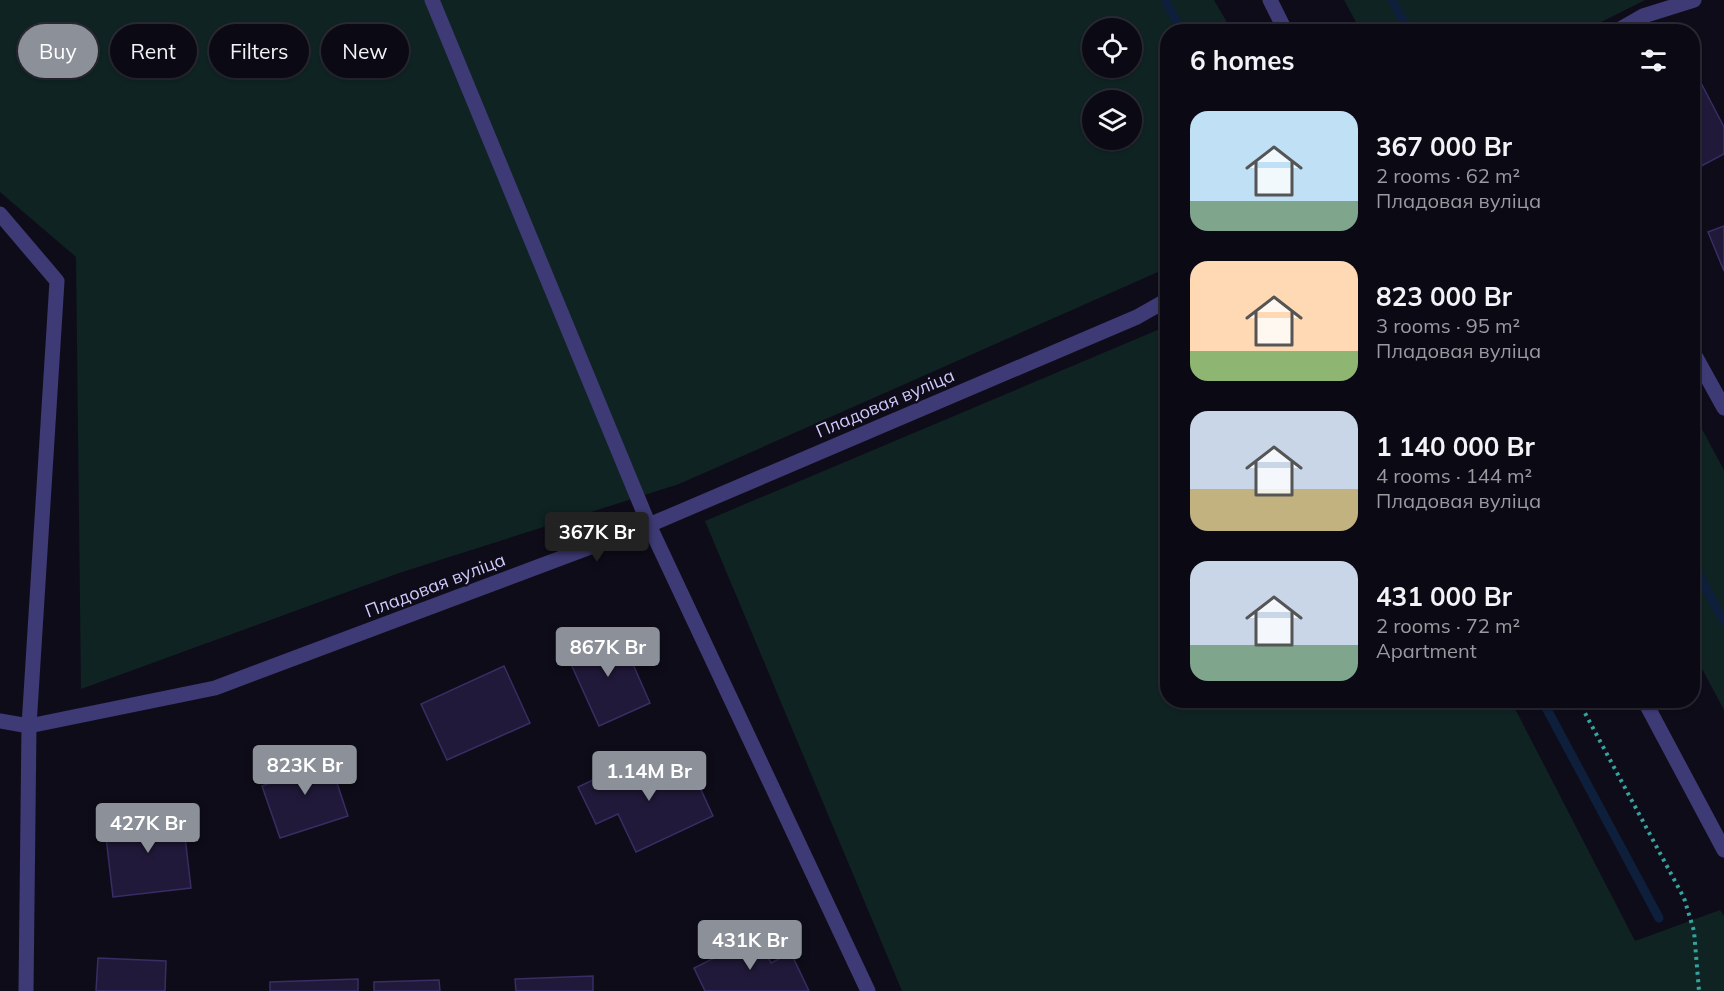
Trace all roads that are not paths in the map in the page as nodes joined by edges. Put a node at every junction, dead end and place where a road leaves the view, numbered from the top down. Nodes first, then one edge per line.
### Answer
1 (432, 0) edge
2 (1270, 0) edge
3 (1694, 0) edge
4 (1282, 24) edge
5 (1629, 24) edge
6 (0, 214) edge
7 (1160, 304) edge
8 (1700, 364) edge
9 (1724, 408) edge
10 (649, 525) junction
11 (1648, 708) edge
12 (0, 721) edge
13 (29, 726) junction
14 (1724, 850) edge
15 (26, 991) edge
16 (868, 991) edge

1 - 10 street
2 - 4 street
3 - 5 street
6 - 13 street
7 - 10 street, Пладовая вуліца
8 - 9 street
10 - 13 street, Пладовая вуліца
10 - 16 street
11 - 14 street
12 - 13 street, Пладовая вуліца
13 - 15 street

